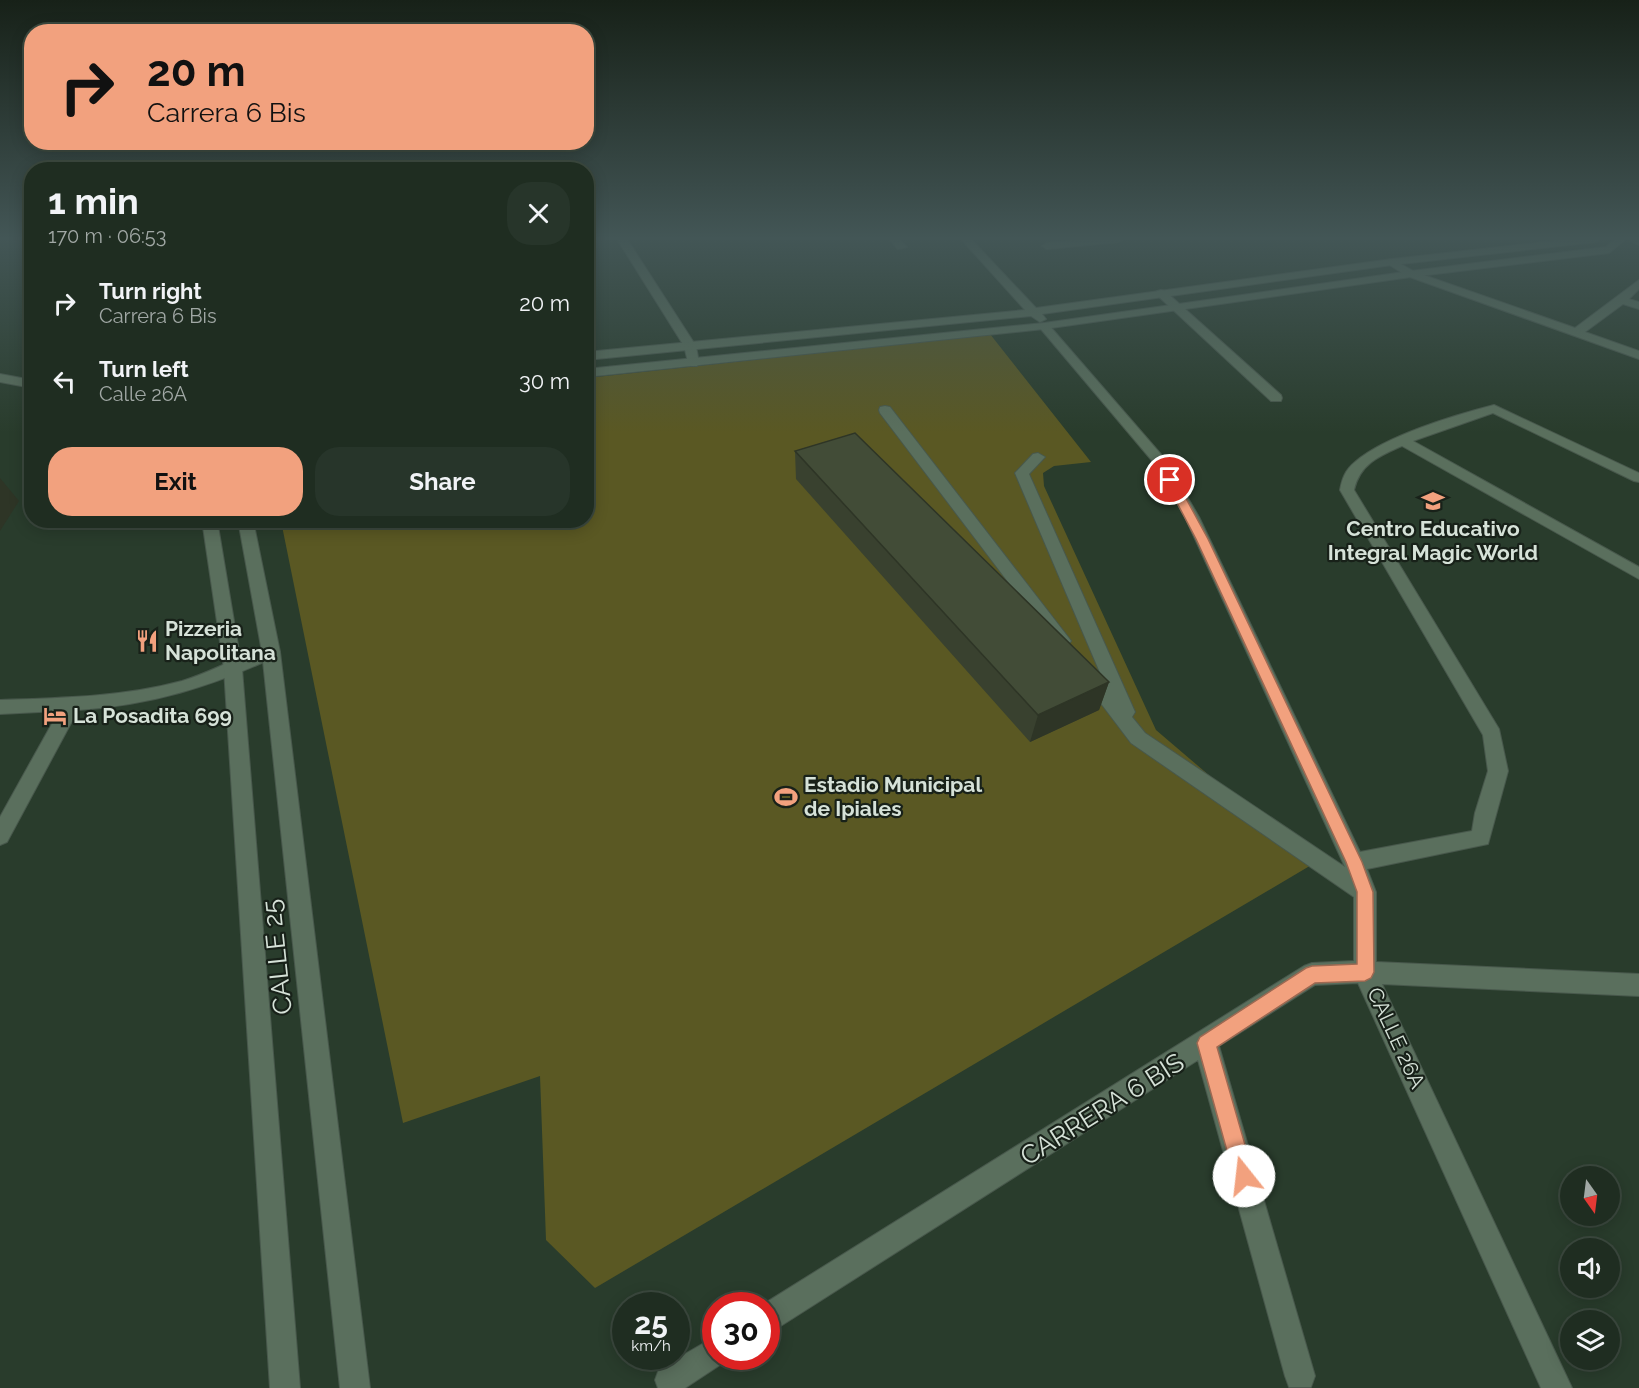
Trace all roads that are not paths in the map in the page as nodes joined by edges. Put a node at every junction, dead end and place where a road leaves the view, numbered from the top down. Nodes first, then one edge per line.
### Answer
1 (663, 304) edge
2 (1026, 304) edge
3 (1111, 304) edge
4 (1170, 304) edge
5 (1203, 304) edge
6 (1497, 304) edge
7 (1617, 304) edge
8 (1174, 308) junction
9 (1040, 319) junction
10 (1578, 332) junction
11 (690, 346) junction
12 (594, 355) edge
13 (1639, 356) edge
14 (693, 363) junction
15 (594, 372) edge
16 (0, 378) edge
17 (24, 382) edge
18 (1276, 398) dead end
19 (885, 410) dead end
20 (1402, 441) junction
21 (1038, 457) dead end
22 (1639, 478) edge
23 (210, 528) edge
24 (247, 528) edge
25 (1639, 574) edge
26 (272, 652) junction
27 (233, 669) junction
28 (72, 705) junction
29 (0, 707) edge
30 (1138, 738) junction
31 (0, 836) edge
32 (1354, 862) junction
33 (1365, 892) junction
34 (1365, 972) junction
35 (1639, 985) edge
36 (1206, 1043) junction
37 (780, 1310) edge
38 (702, 1360) edge
39 (1300, 1376) dead end
40 (670, 1380) dead end
41 (285, 1388) edge
42 (355, 1388) edge
43 (1557, 1388) edge

1 - 11 street
2 - 9 street, CALLE 26A
3 - 9 street
4 - 8 street
5 - 8 street
6 - 10 street
7 - 10 street
8 - 9 street
8 - 18 street
9 - 11 street
9 - 14 street
9 - 32 street, CALLE 26A
10 - 13 street
11 - 12 street
11 - 14 street
14 - 15 street
16 - 17 street
19 - 30 street
20 - 22 street
20 - 25 street
20 - 32 street
21 - 30 street
23 - 27 street, CALLE 25
24 - 26 street, CALLE 25
26 - 27 street
26 - 42 street, CALLE 25
27 - 28 street
27 - 41 street, CALLE 25
28 - 29 street
28 - 31 street
30 - 33 street
32 - 33 street, CALLE 26A
33 - 34 street, CALLE 26A
34 - 35 street, CARRERA 6 BIS
34 - 36 street, CARRERA 6 BIS
34 - 43 street, CALLE 26A
36 - 37 street, CARRERA 6 BIS
36 - 39 street
38 - 40 street

